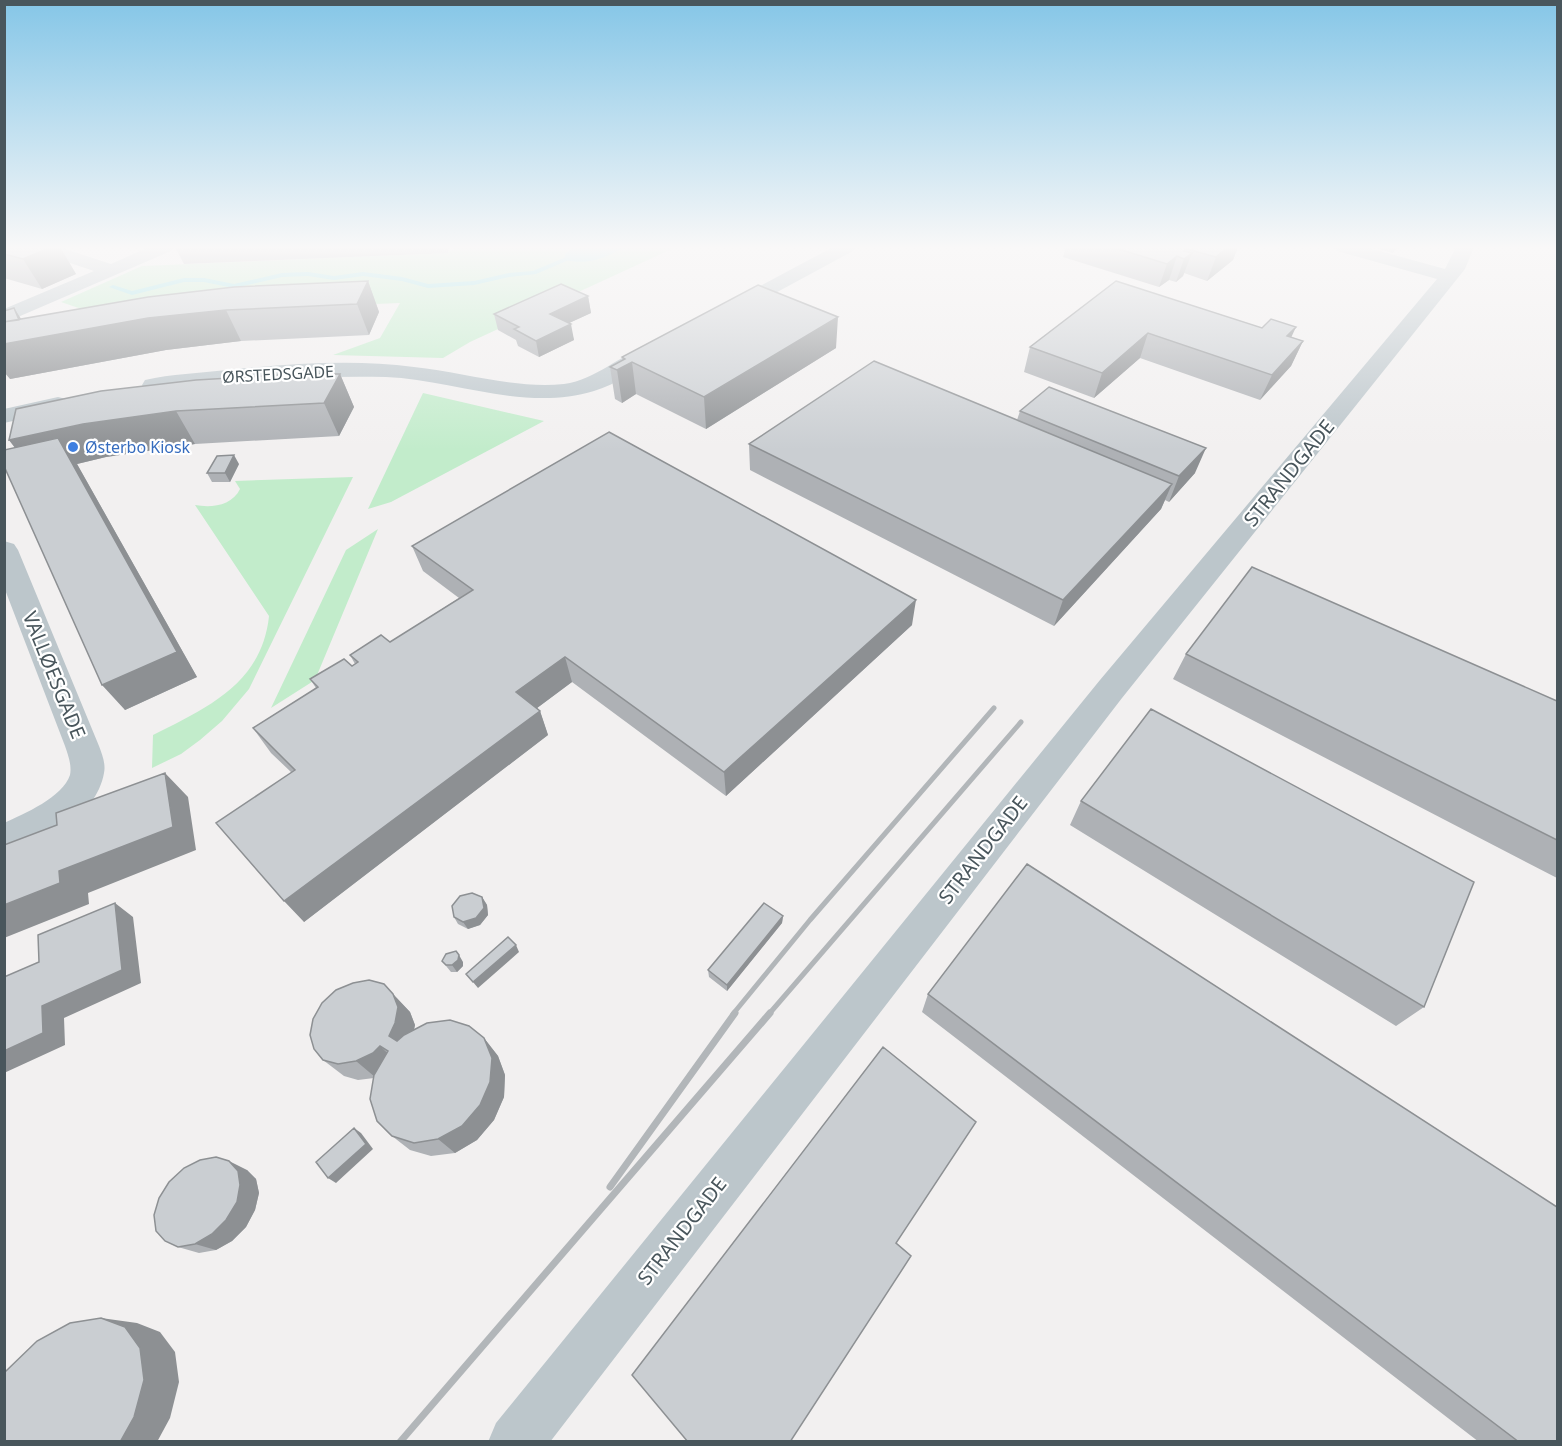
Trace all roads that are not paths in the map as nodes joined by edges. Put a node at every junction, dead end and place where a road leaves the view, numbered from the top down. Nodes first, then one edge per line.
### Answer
1 (720, 314) edge
2 (1416, 314) edge
3 (712, 319) edge
4 (671, 341) edge
5 (137, 388) edge
6 (80, 399) edge
7 (4, 416) edge
8 (8, 569) edge
9 (4, 840) edge
10 (515, 1442) edge

1 - 3 street
2 - 10 street, STRANDGADE
4 - 5 street, ØRSTEDSGADE
6 - 7 street
8 - 9 street, VALLØESGADE

